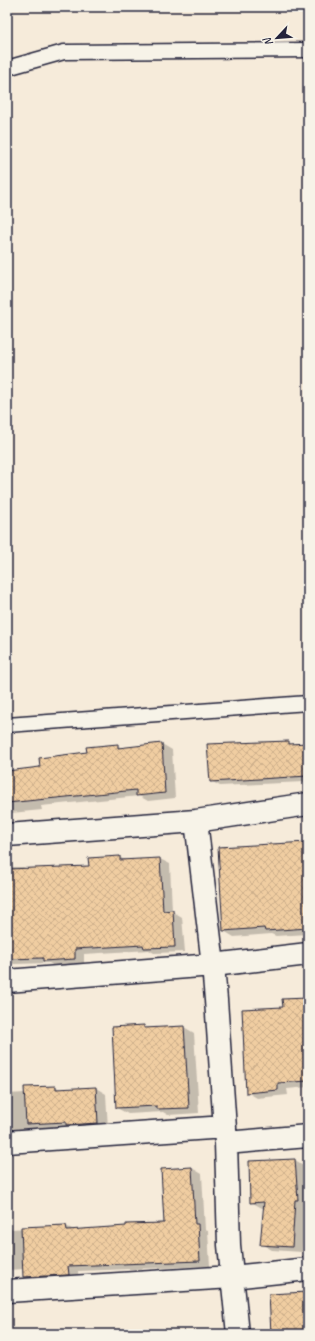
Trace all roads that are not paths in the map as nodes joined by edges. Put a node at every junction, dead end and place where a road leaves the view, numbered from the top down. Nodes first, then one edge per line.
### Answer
1 (308, 50) edge
2 (7, 68) edge
3 (308, 703) edge
4 (7, 725) edge
5 (308, 804) edge
6 (196, 821) junction
7 (7, 835) edge
8 (308, 954) edge
9 (213, 965) junction
10 (7, 981) edge
11 (226, 1135) junction
12 (308, 1136) edge
13 (7, 1142) edge
14 (308, 1269) edge
15 (232, 1277) junction
16 (7, 1291) edge
17 (238, 1334) edge

1 - 2 lane
3 - 4 lane
5 - 6 street
6 - 7 street
6 - 9 street
8 - 9 street
9 - 10 street
9 - 11 street
11 - 12 street
11 - 13 street
11 - 15 street
14 - 15 street
15 - 16 street
15 - 17 street

